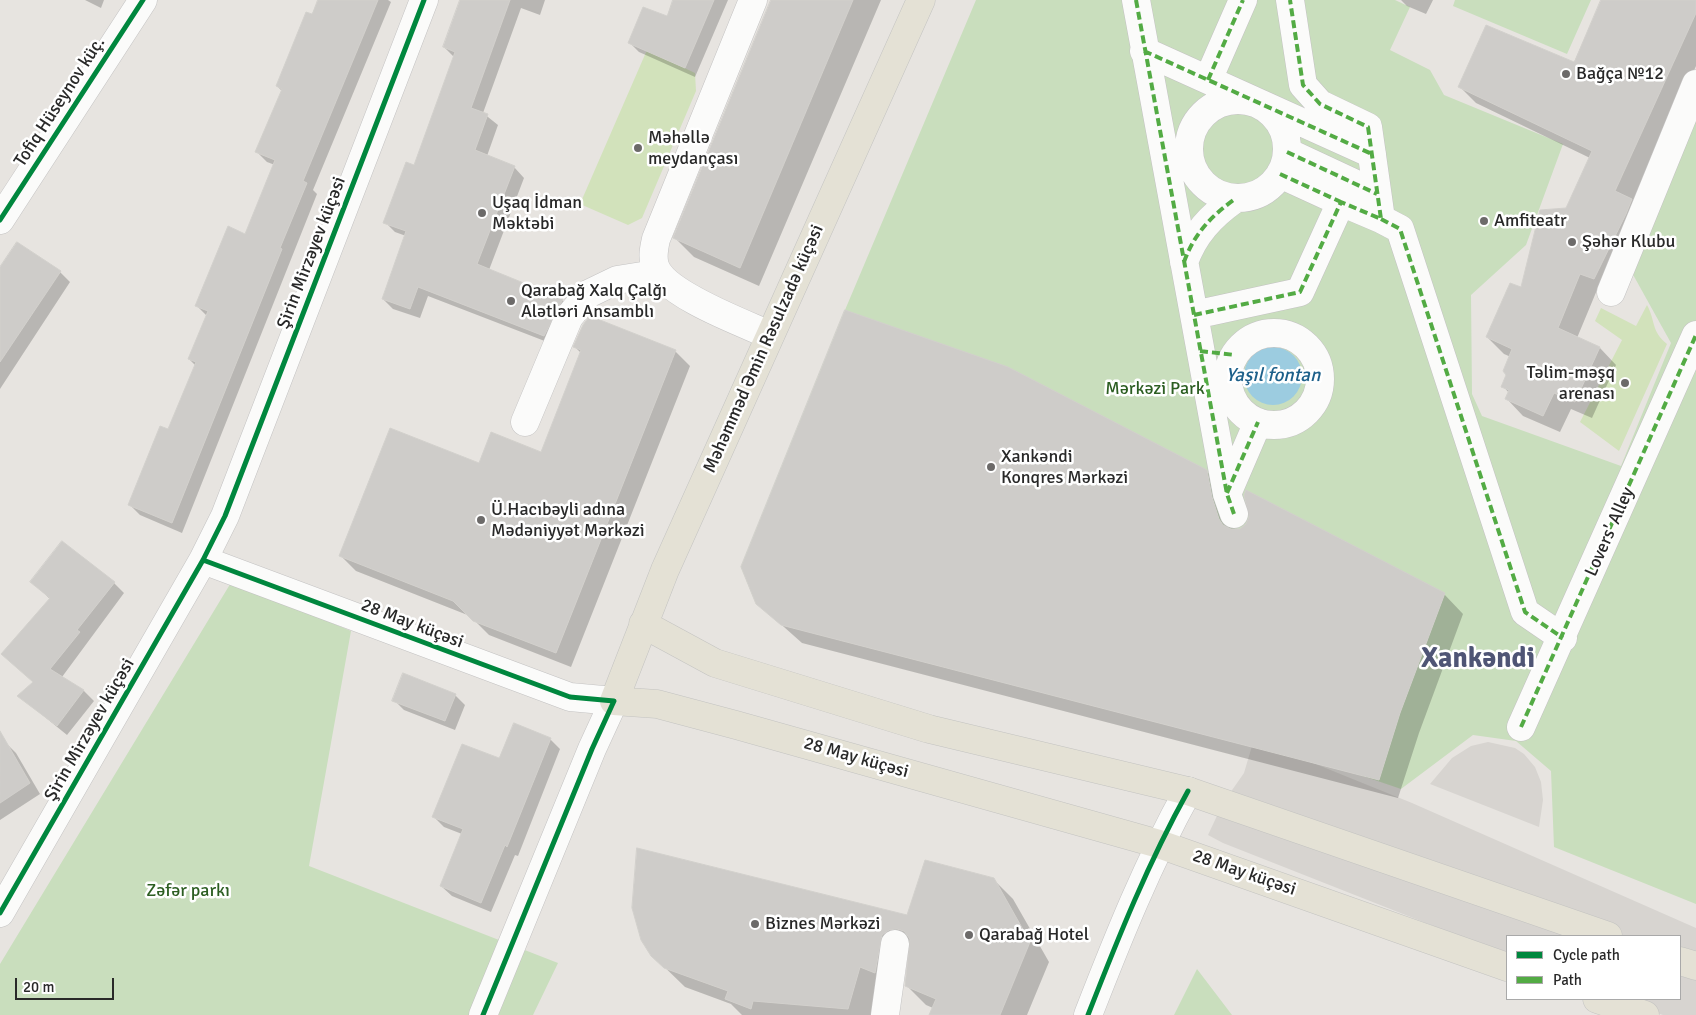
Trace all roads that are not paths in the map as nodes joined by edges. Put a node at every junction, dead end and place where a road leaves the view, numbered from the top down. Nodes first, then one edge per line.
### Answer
1 (143, 0) edge
2 (424, 0) edge
3 (753, 0) edge
4 (921, 0) edge
5 (1136, 0) edge
6 (1242, 0) edge
7 (1290, 0) edge
8 (1144, 51) junction
9 (1208, 80) junction
10 (1696, 84) edge
11 (1260, 104) junction
12 (1372, 154) junction
13 (1284, 163) junction
14 (1235, 199) junction
15 (1341, 202) junction
16 (1379, 207) junction
17 (0, 220) edge
18 (1184, 262) junction
19 (663, 280) junction
20 (1611, 292) dead end
21 (1194, 315) junction
22 (770, 335) junction
23 (1696, 335) edge
24 (1200, 351) junction
25 (1235, 355) junction
26 (525, 422) dead end
27 (1258, 422) junction
28 (203, 560) junction
29 (643, 624) junction
30 (1563, 638) junction
31 (614, 701) junction
32 (1521, 727) dead end
33 (1188, 791) junction
34 (1159, 844) junction
35 (0, 913) edge
36 (1605, 935) edge
37 (895, 944) dead end
38 (1681, 961) edge
39 (1696, 966) edge
40 (1506, 967) edge
41 (1600, 1000) edge
42 (483, 1015) edge
43 (885, 1015) edge
44 (1088, 1015) edge
45 (1644, 1015) edge

1 - 17 street, Tofiq Hüseynov küç.
2 - 28 street, Şirin Mirzəyev küçəsi
3 - 19 street
4 - 22 main road, Məhəmməd Əmin Rəsulzadə küçəsi
5 - 8 street
6 - 9 street
7 - 12 street
8 - 9 street
8 - 18 street
9 - 11 street
10 - 20 street
11 - 12 street
11 - 13 street
11 - 14 street
12 - 16 street
13 - 14 street
13 - 15 street
13 - 16 street
14 - 18 street
15 - 16 street
15 - 21 street
16 - 30 street
18 - 21 street
19 - 22 street
19 - 26 street
21 - 24 street
22 - 29 main road, Məhəmməd Əmin Rəsulzadə küçəsi
23 - 30 street, Lovers' Alley
24 - 25 street
24 - 27 street
25 - 27 street
25 - 27 street
28 - 31 street, 28 May küçəsi
28 - 35 street, Şirin Mirzəyev küçəsi
29 - 31 main road, Məhəmməd Əmin Rəsulzadə küçəsi
29 - 33 main road
30 - 32 street, Lovers' Alley
31 - 34 main road, 28 May küçəsi
31 - 42 street
33 - 34 street
33 - 36 main road
34 - 40 main road, 28 May küçəsi
34 - 44 street
37 - 43 street
38 - 39 main road
41 - 45 main road

